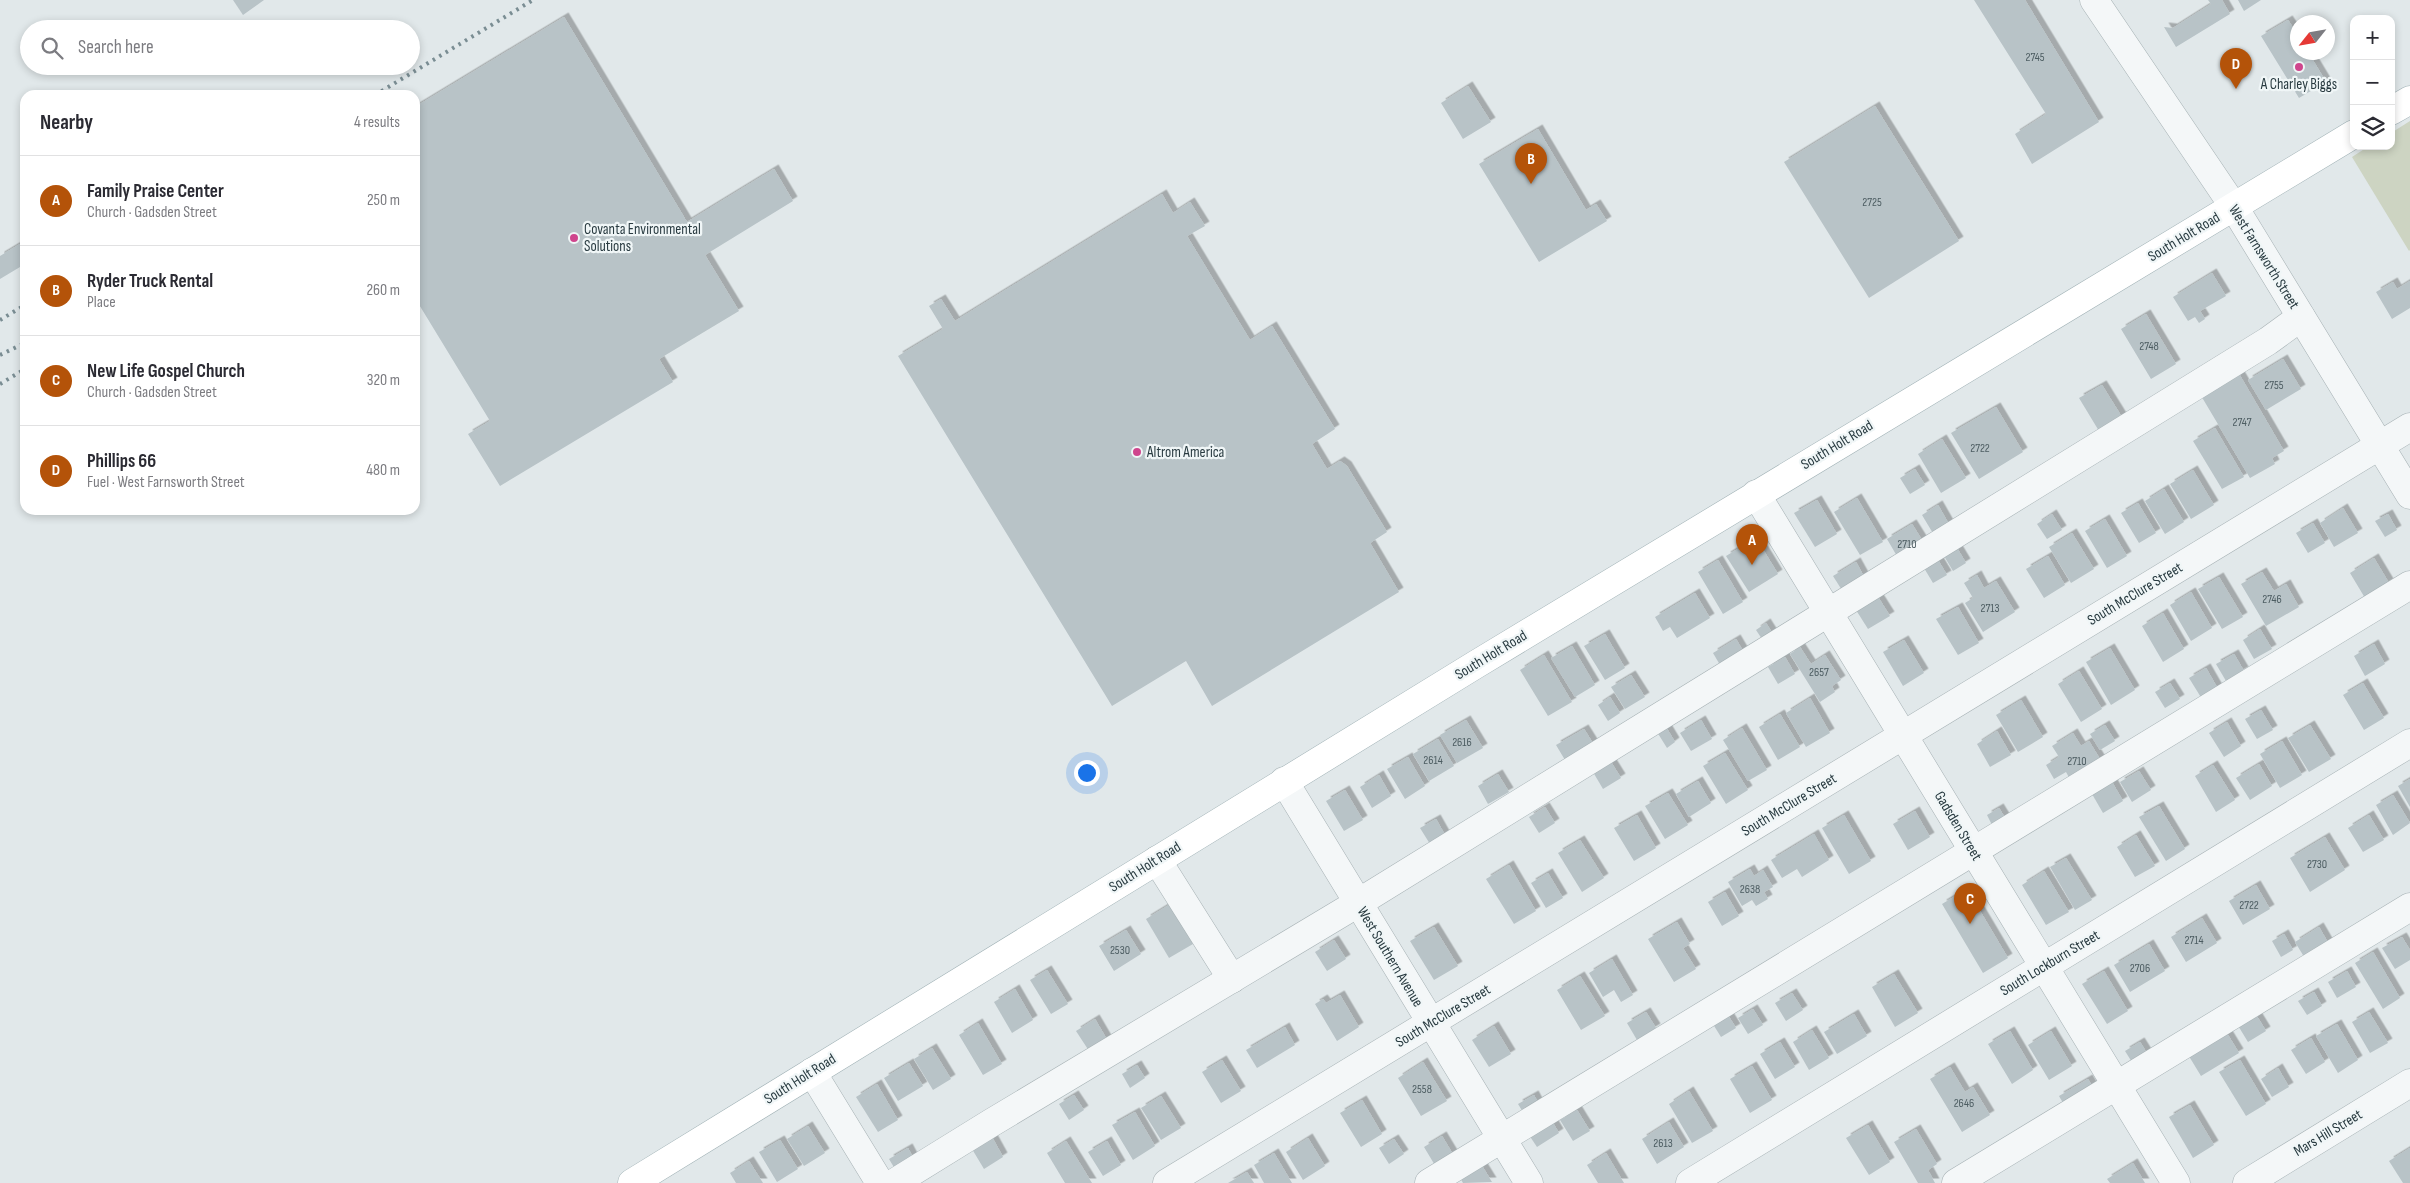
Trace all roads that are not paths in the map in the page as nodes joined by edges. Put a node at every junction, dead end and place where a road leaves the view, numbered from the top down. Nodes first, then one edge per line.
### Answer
1 (2094, 0) edge
2 (2410, 100) edge
3 (2395, 109) edge
4 (2350, 136) edge
5 (2234, 207) junction
6 (2301, 317) junction
7 (2410, 427) edge
8 (2380, 445) junction
9 (1756, 494) junction
10 (2410, 495) edge
11 (2410, 585) edge
12 (1829, 613) junction
13 (1903, 735) junction
14 (2410, 743) edge
15 (1284, 782) junction
16 (1974, 851) junction
17 (1157, 860) junction
18 (1358, 904) junction
19 (2410, 907) edge
20 (2044, 966) junction
21 (1232, 979) junction
22 (1431, 1023) junction
23 (812, 1072) junction
24 (2410, 1083) edge
25 (2117, 1086) junction
26 (1502, 1139) junction
27 (632, 1183) edge
28 (880, 1183) edge
29 (894, 1183) edge
30 (1167, 1183) edge
31 (1429, 1183) edge
32 (1528, 1183) edge
33 (1690, 1183) edge
34 (1956, 1183) edge
35 (2176, 1183) edge
36 (2247, 1183) edge

1 - 5 street, West Farnsworth Street
2 - 3 main road
4 - 5 main road, South Holt Road
5 - 6 street, West Farnsworth Street
5 - 9 main road, South Holt Road
6 - 8 street, West Farnsworth Street
6 - 12 street
7 - 8 street, South McClure Street
8 - 10 street, West Farnsworth Street
8 - 13 street, South McClure Street
9 - 12 street, Gadsden Street
9 - 15 main road, South Holt Road
11 - 16 street
12 - 13 street, Gadsden Street
12 - 18 street
13 - 16 street, Gadsden Street
13 - 22 street, South McClure Street
14 - 20 street, South Lockburn Street
15 - 17 main road, South Holt Road
15 - 18 street, West Southern Avenue
16 - 20 street, Gadsden Street
16 - 26 street
17 - 21 street
17 - 23 main road, South Holt Road
18 - 21 street
18 - 22 street, West Southern Avenue
19 - 25 street
20 - 25 street, Gadsden Street
20 - 33 street, South Lockburn Street
21 - 29 street
22 - 26 street, West Southern Avenue
22 - 30 street, South McClure Street
23 - 27 main road, South Holt Road
23 - 28 street
24 - 36 street, Mars Hill Street
25 - 34 street
25 - 35 street, Gadsden Street
26 - 31 street
26 - 32 street, West Southern Avenue

